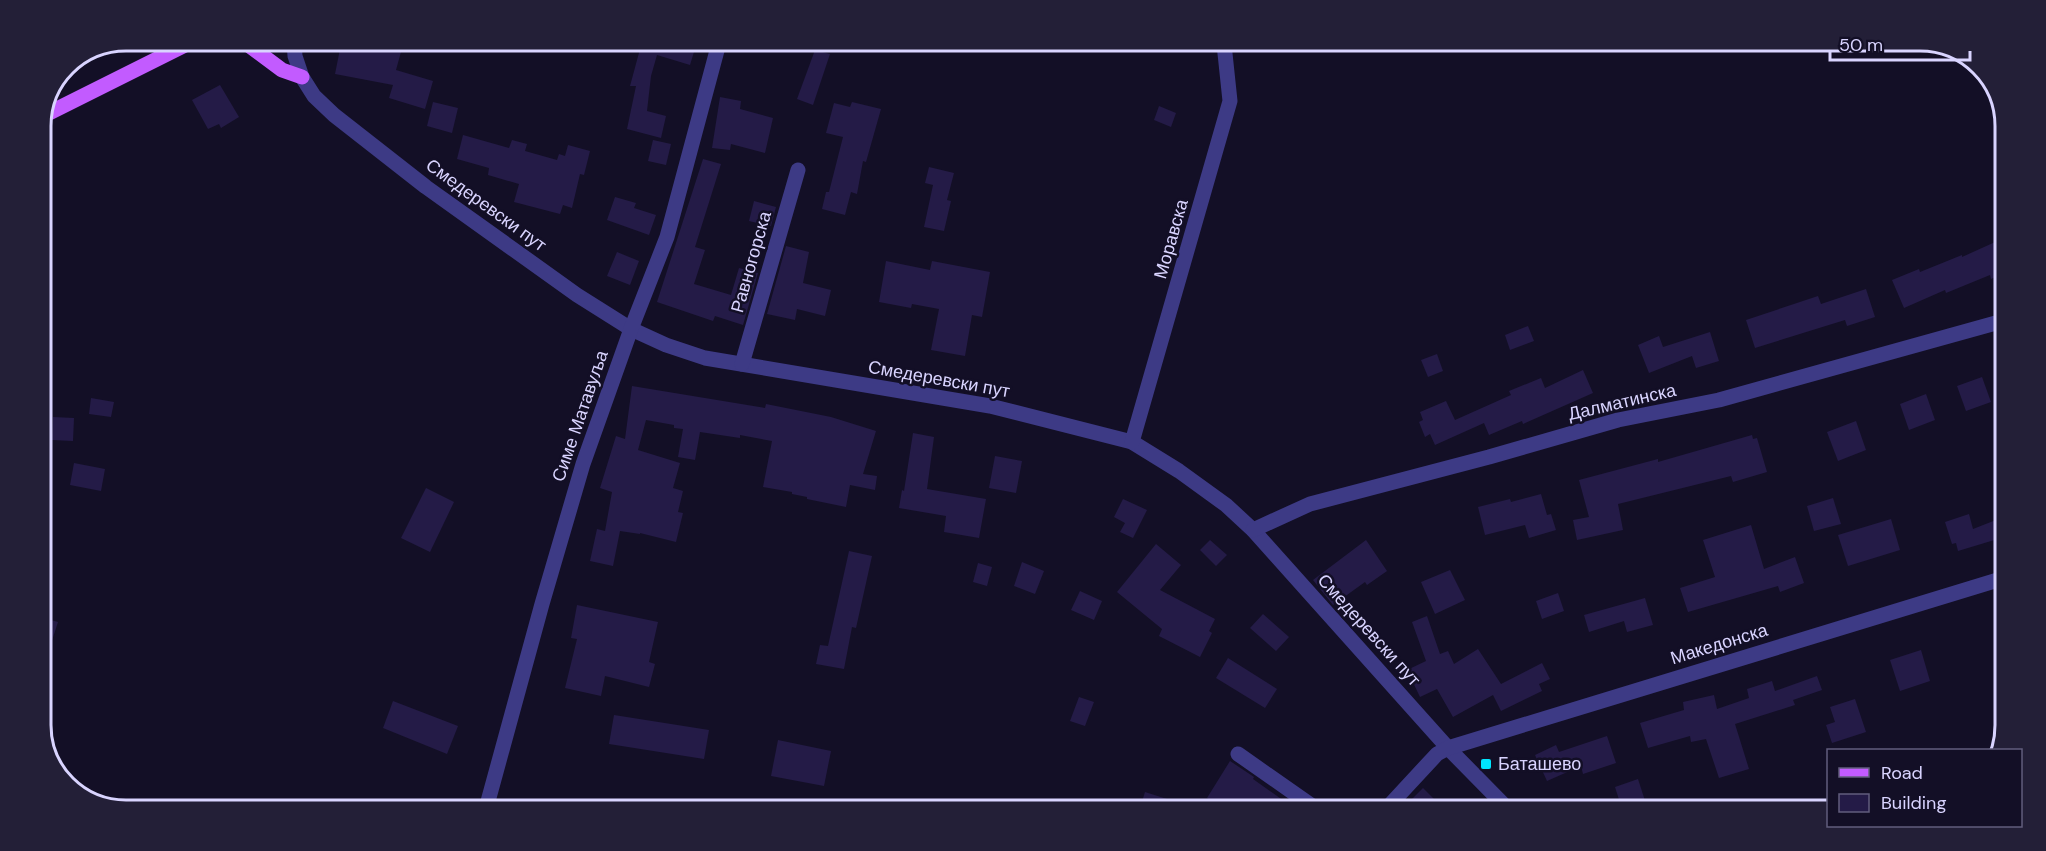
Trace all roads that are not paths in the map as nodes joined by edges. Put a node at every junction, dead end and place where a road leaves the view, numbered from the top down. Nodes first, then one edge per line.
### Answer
1 (174, 51) edge
2 (256, 51) edge
3 (295, 51) edge
4 (717, 51) edge
5 (1225, 51) edge
6 (302, 77) junction
7 (52, 112) edge
8 (798, 170) dead end
9 (1995, 323) edge
10 (631, 329) junction
11 (742, 364) junction
12 (1132, 442) junction
13 (1253, 530) junction
14 (1995, 581) edge
15 (1448, 748) junction
16 (1238, 754) dead end
17 (489, 800) edge
18 (1304, 800) edge
19 (1394, 800) edge
20 (1499, 800) edge

1 - 7 main road
2 - 6 main road
3 - 6 street
4 - 10 street, Симе Матавуља
5 - 12 street, Моравска
6 - 10 street, Смедеревски пут
8 - 11 street, Равногорска
9 - 13 street, Далматинска
10 - 11 street, Смедеревски пут
10 - 17 street, Симе Матавуља
11 - 12 street, Смедеревски пут
12 - 13 street, Смедеревски пут
13 - 15 street, Смедеревски пут
14 - 15 street, Македонска
15 - 19 street
15 - 20 street, Смедеревски пут
16 - 18 street

